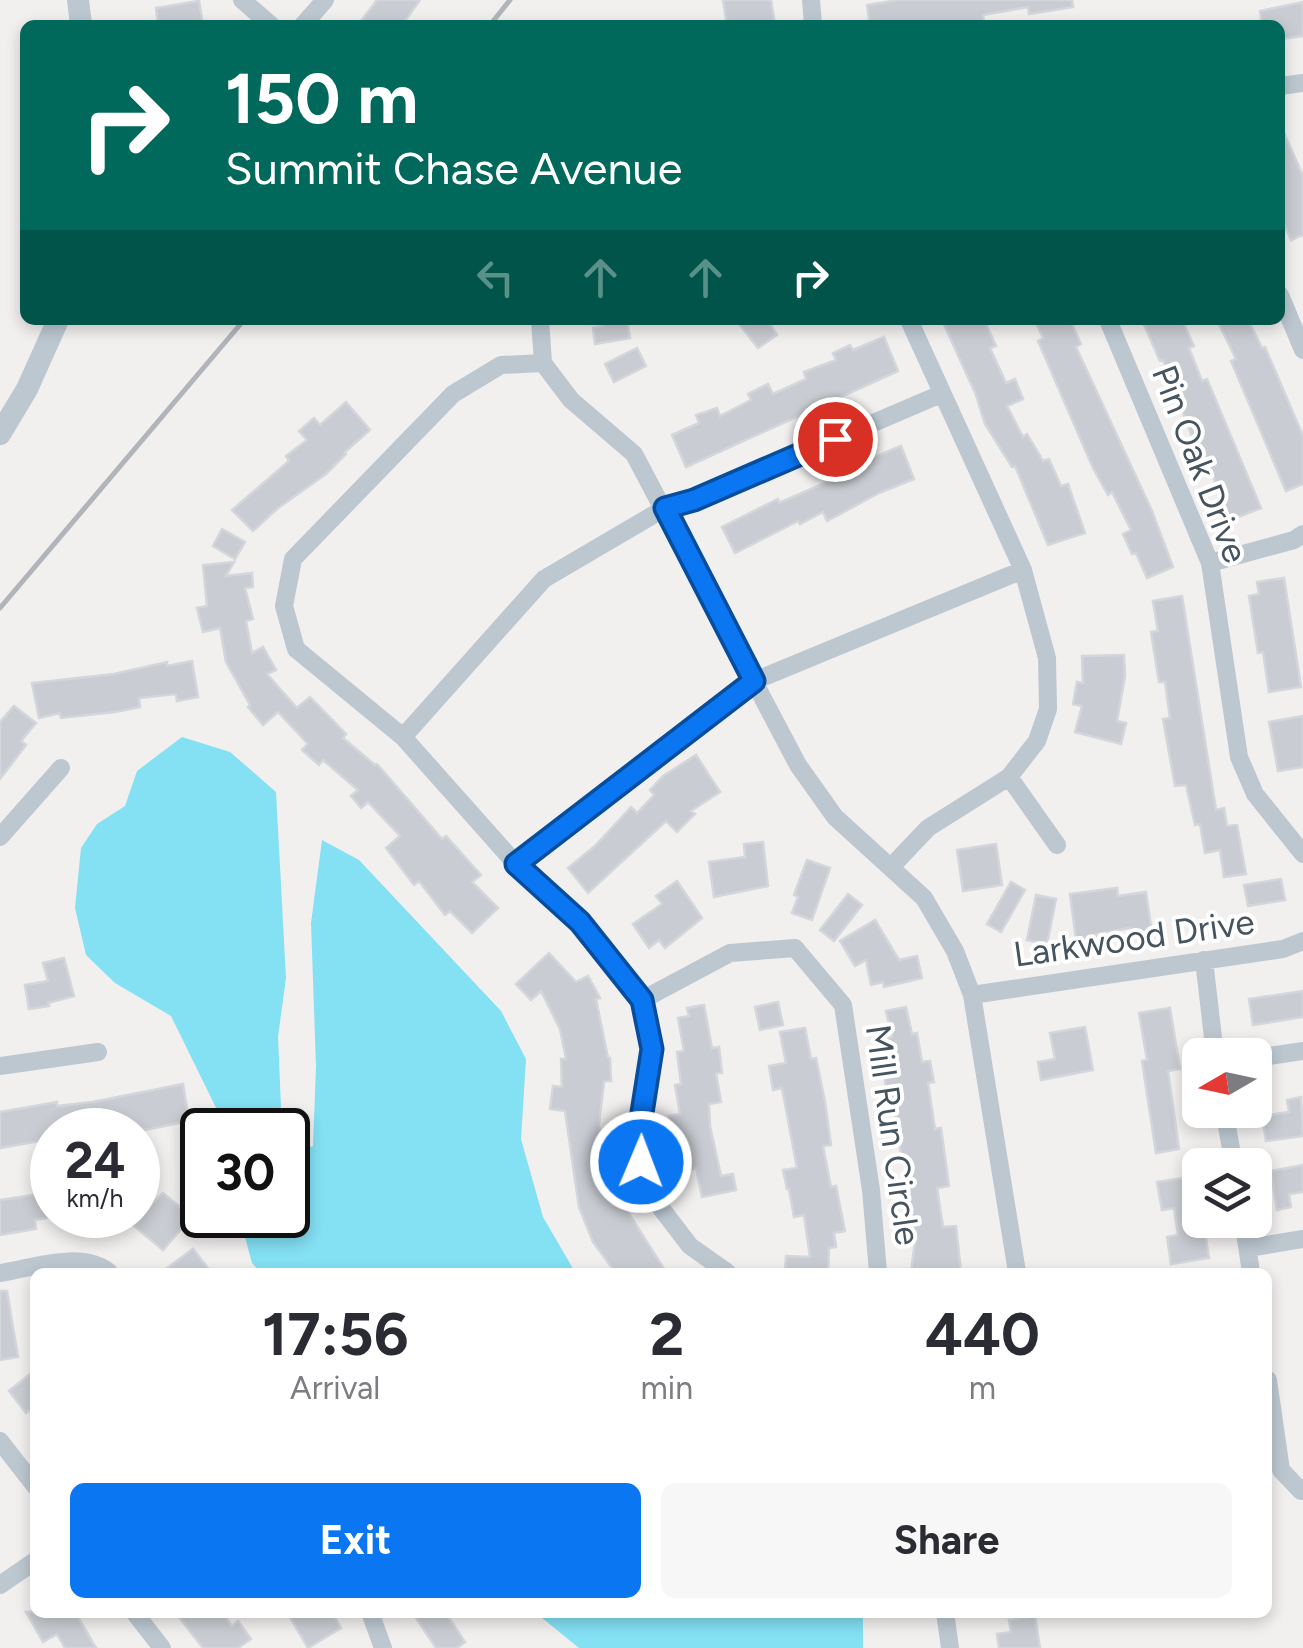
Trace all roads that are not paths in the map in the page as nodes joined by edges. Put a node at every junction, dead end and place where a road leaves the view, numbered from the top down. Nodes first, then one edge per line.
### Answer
1 (242, 0) edge
2 (324, 0) edge
3 (265, 20) edge
4 (307, 20) edge
5 (1285, 307) edge
6 (56, 325) edge
7 (540, 325) edge
8 (912, 325) edge
9 (1110, 325) edge
10 (1303, 350) edge
11 (543, 363) junction
12 (941, 394) junction
13 (0, 434) edge
14 (665, 508) junction
15 (1303, 534) edge
16 (1210, 563) junction
17 (1023, 570) junction
18 (754, 681) junction
19 (403, 737) junction
20 (62, 768) dead end
21 (1009, 777) junction
22 (0, 837) edge
23 (1057, 845) dead end
24 (1303, 854) edge
25 (516, 864) junction
26 (891, 867) junction
27 (1303, 940) edge
28 (1204, 960) junction
29 (972, 995) junction
30 (642, 1000) junction
31 (1214, 1038) edge
32 (1303, 1051) edge
33 (98, 1052) dead end
34 (1272, 1056) edge
35 (0, 1066) edge
36 (1246, 1238) edge
37 (1303, 1239) edge
38 (1248, 1248) junction
39 (103, 1268) edge
40 (721, 1268) edge
41 (878, 1268) edge
42 (1016, 1268) edge
43 (1250, 1268) edge
44 (0, 1273) edge
45 (1272, 1408) edge
46 (0, 1441) edge
47 (30, 1480) edge
48 (1301, 1491) edge
49 (30, 1564) edge
50 (0, 1584) edge
51 (139, 1618) edge
52 (372, 1618) edge
53 (945, 1618) edge
54 (162, 1648) edge
55 (383, 1648) edge
56 (950, 1648) edge

1 - 3 street
2 - 4 street
5 - 10 street
6 - 13 street
7 - 11 street
8 - 12 street
9 - 16 street, Pin Oak Drive
11 - 14 street
11 - 19 street
12 - 14 street
12 - 17 street
14 - 18 street
14 - 19 street
15 - 16 street
16 - 24 street, Pin Oak Drive
17 - 18 street
17 - 21 street
18 - 25 street
18 - 26 street
19 - 25 street
20 - 22 street
21 - 23 street
21 - 26 street
25 - 30 street
26 - 29 street
27 - 28 street, Larkwood Drive
28 - 29 street, Larkwood Drive
28 - 31 street
29 - 42 street
30 - 40 street
30 - 41 street, Mill Run Circle
32 - 34 street
33 - 35 street
36 - 38 street
37 - 38 street
38 - 43 street
39 - 44 street
45 - 48 street
46 - 47 street
49 - 50 street
51 - 54 street
52 - 55 street
53 - 56 street

